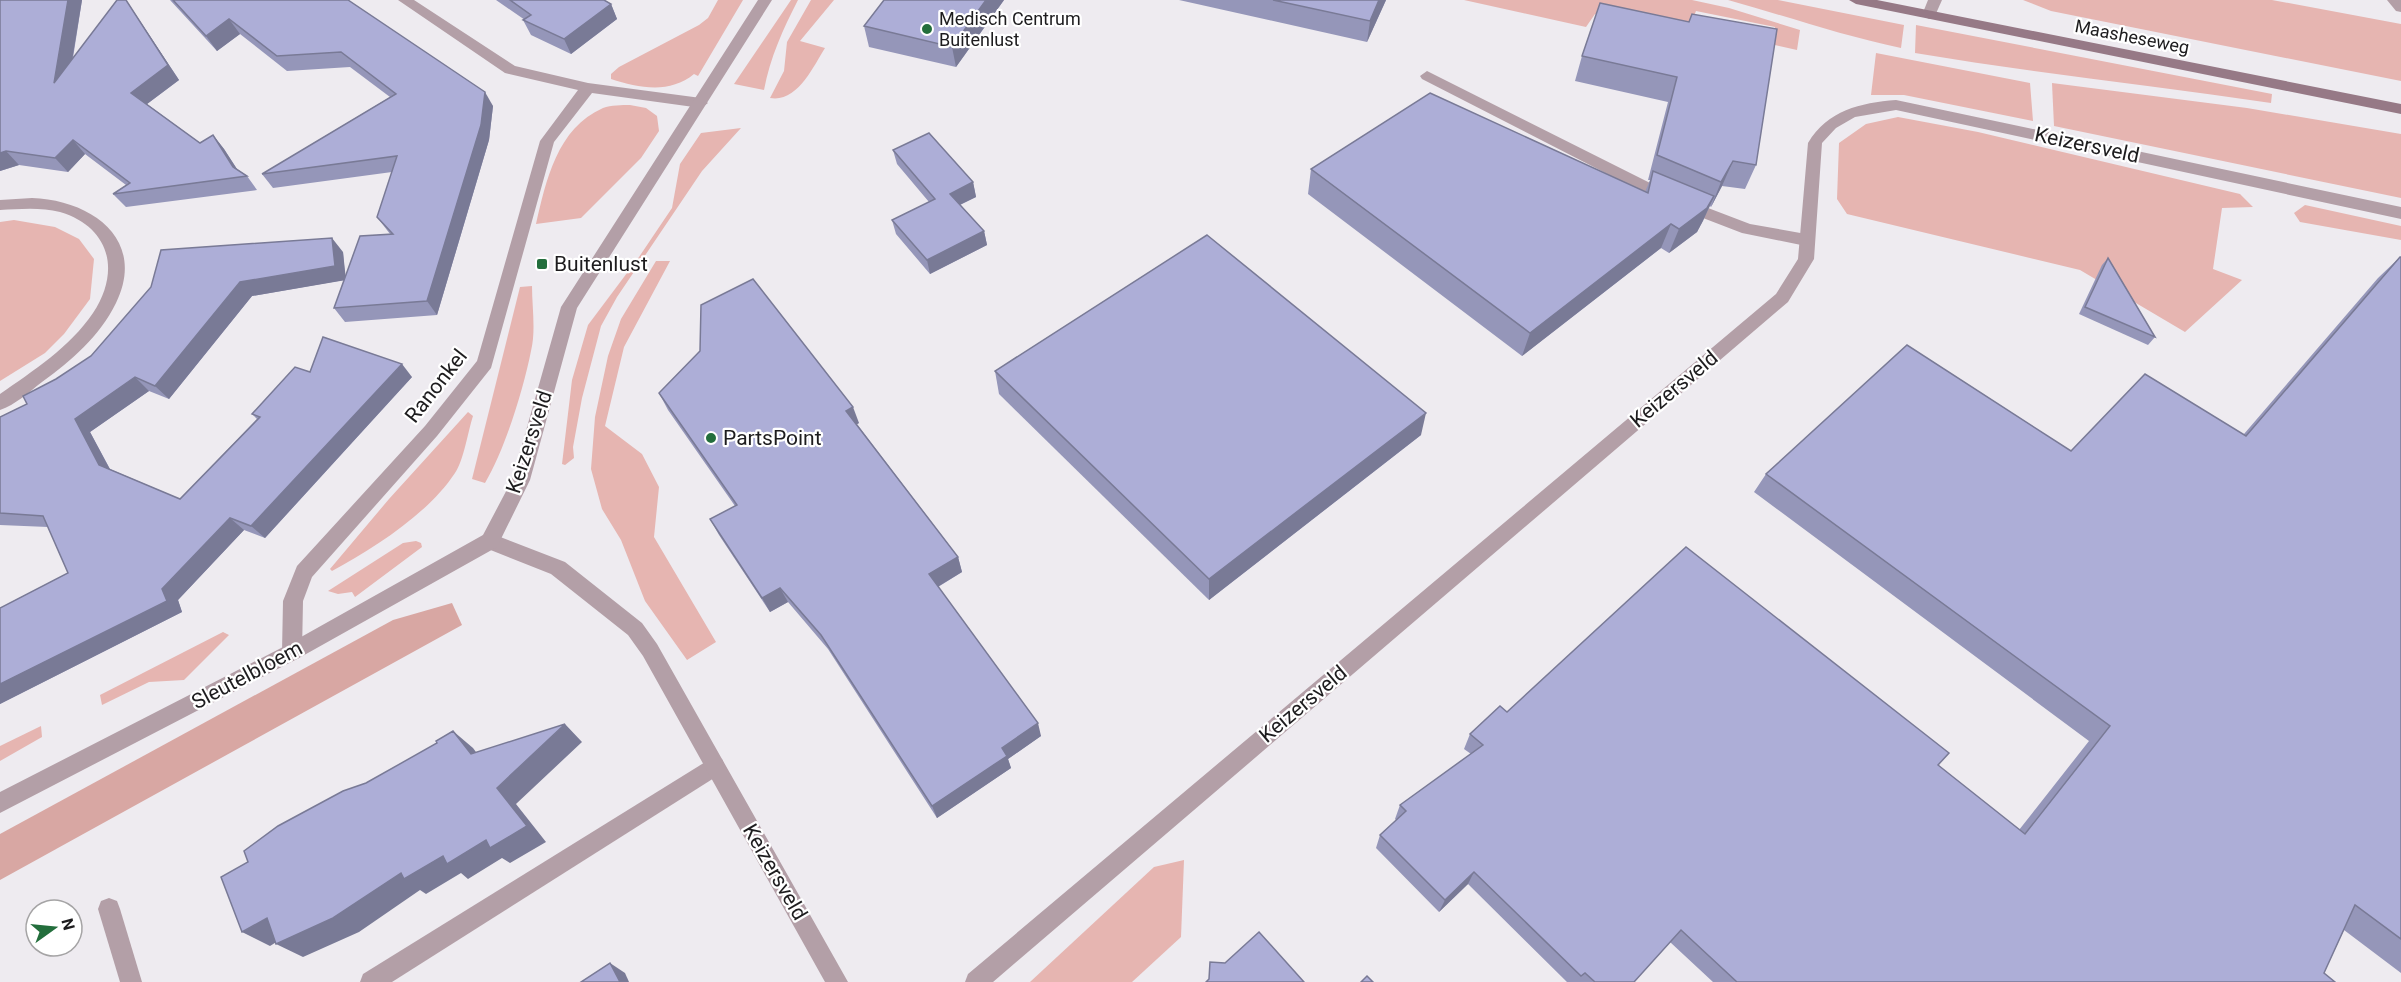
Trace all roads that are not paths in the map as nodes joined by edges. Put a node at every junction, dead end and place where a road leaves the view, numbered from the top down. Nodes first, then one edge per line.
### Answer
1 (405, 0) edge
2 (765, 0) edge
3 (1856, 0) edge
4 (1935, 0) edge
5 (2394, 0) edge
6 (2401, 8) edge
7 (1929, 15) junction
8 (1427, 76) dead end
9 (588, 88) junction
10 (701, 103) junction
11 (2401, 109) edge
12 (0, 205) edge
13 (2401, 213) edge
14 (1806, 240) junction
15 (0, 403) edge
16 (490, 541) junction
17 (292, 652) junction
18 (715, 766) junction
19 (0, 803) edge
20 (109, 909) dead end
21 (131, 982) edge
22 (371, 982) edge
23 (837, 982) edge
24 (976, 982) edge

1 - 9 street
2 - 10 street, Keizersveld
3 - 7 main road, Maasheseweg
4 - 7 street
5 - 6 street
7 - 11 main road, Maasheseweg
8 - 14 street
9 - 10 street
9 - 17 street, Ranonkel
10 - 16 street, Keizersveld
12 - 15 street
13 - 14 street, Keizersveld
14 - 24 street, Keizersveld
16 - 17 street, Sleutelbloem
16 - 18 street, Keizersveld
17 - 19 street, Sleutelbloem
18 - 22 street
18 - 23 street, Keizersveld
20 - 21 street

